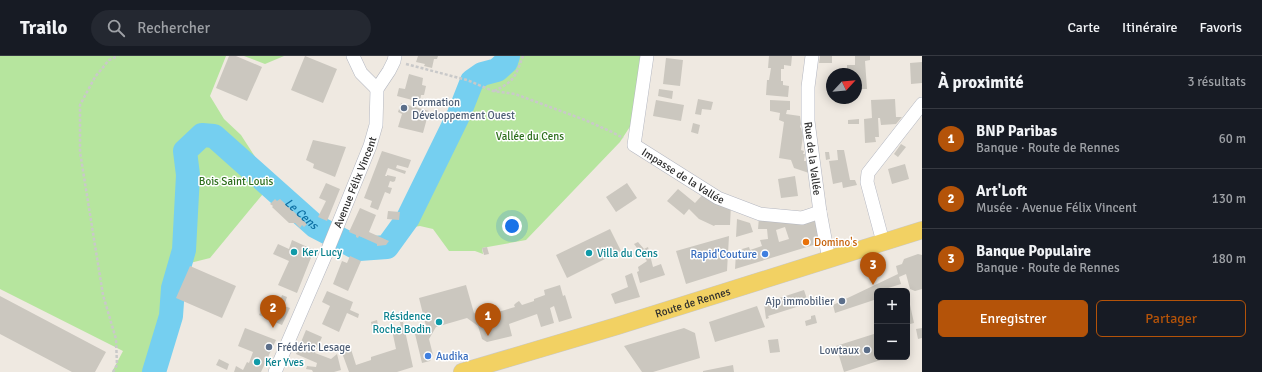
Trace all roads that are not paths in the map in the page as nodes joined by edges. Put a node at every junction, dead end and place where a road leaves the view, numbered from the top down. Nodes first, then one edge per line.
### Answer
1 (354, 56) edge
2 (647, 56) edge
3 (812, 56) edge
4 (399, 60) edge
5 (377, 89) junction
6 (922, 104) edge
7 (820, 212) junction
8 (922, 230) edge
9 (883, 242) junction
10 (829, 260) junction
11 (274, 372) edge
12 (462, 372) edge

1 - 5 street
2 - 7 street, Impasse de la Vallée
3 - 7 street, Rue de la Vallée
4 - 5 street
5 - 11 street, Avenue Félix Vincent
6 - 9 street
7 - 10 street, Rue de la Vallée
8 - 9 main road, Route de Rennes
9 - 10 main road, Route de Rennes
10 - 12 main road, Route de Rennes

